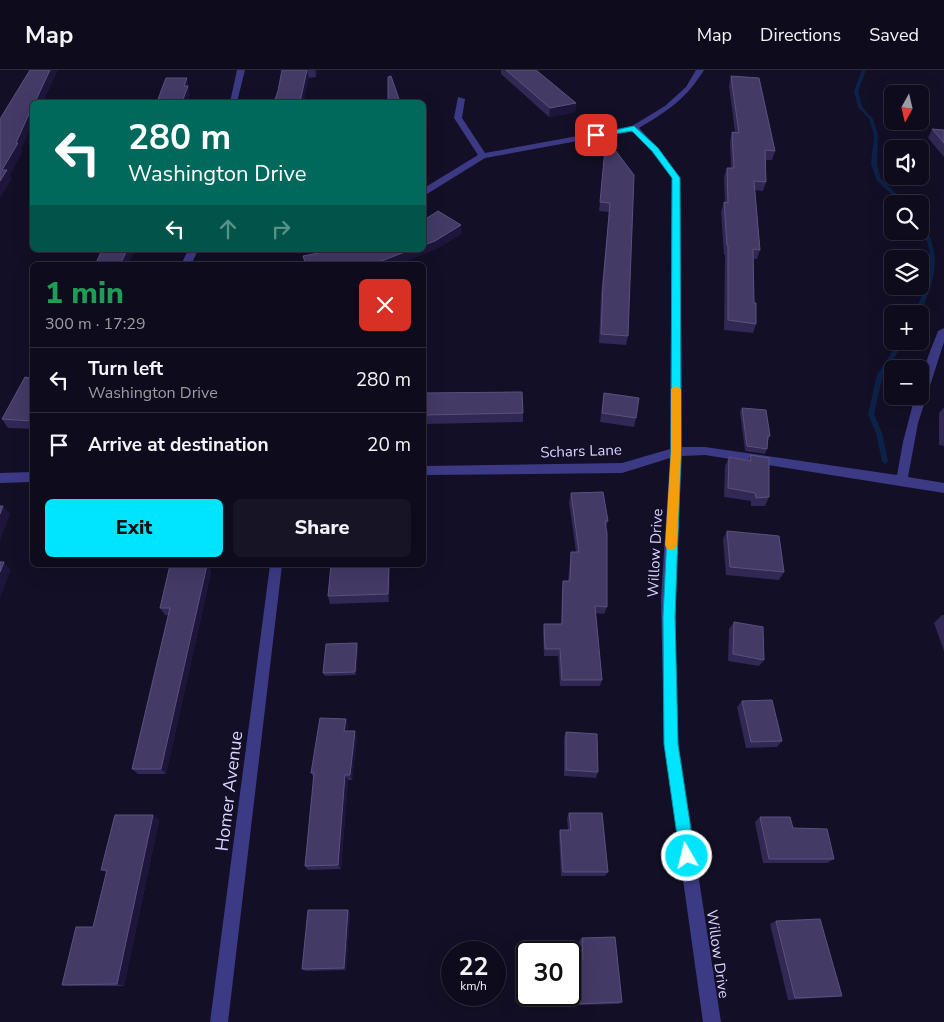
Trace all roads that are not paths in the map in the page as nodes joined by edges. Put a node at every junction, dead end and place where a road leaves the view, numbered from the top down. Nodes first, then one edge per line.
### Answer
1 (241, 70) edge
2 (700, 70) edge
3 (461, 99) dead end
4 (233, 100) edge
5 (634, 128) junction
6 (483, 156) junction
7 (426, 191) edge
8 (943, 331) edge
9 (676, 452) junction
10 (426, 470) edge
11 (30, 477) edge
12 (0, 478) edge
13 (902, 480) junction
14 (944, 488) edge
15 (276, 567) edge
16 (219, 1022) edge
17 (712, 1022) edge

1 - 4 street
2 - 5 street
3 - 6 street
5 - 6 street
5 - 9 street, Willow Drive
6 - 7 street
8 - 13 street
9 - 10 street, Schars Lane
9 - 13 street, Schars Lane
9 - 17 street, Willow Drive
11 - 12 street
13 - 14 street, Schars Lane
15 - 16 street, Homer Avenue

